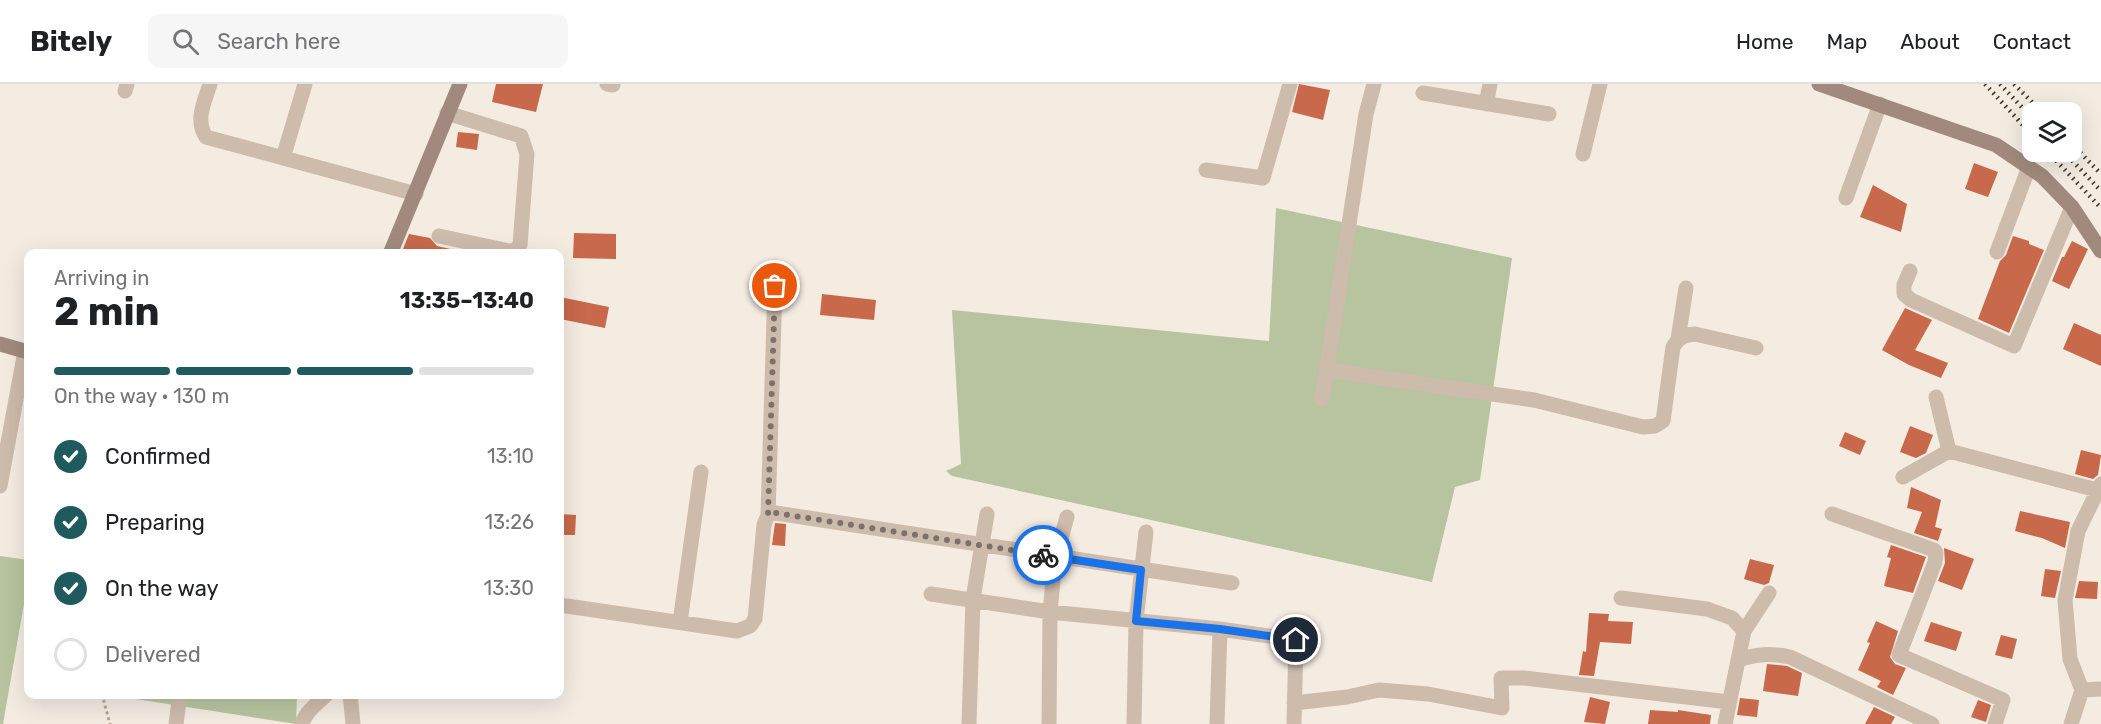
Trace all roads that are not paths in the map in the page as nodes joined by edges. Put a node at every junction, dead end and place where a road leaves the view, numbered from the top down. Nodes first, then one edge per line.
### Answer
1 (210, 84) edge
2 (305, 84) edge
3 (460, 84) edge
4 (607, 84) edge
5 (1290, 84) edge
6 (1374, 84) edge
7 (1490, 84) edge
8 (1600, 84) edge
9 (1819, 84) edge
10 (613, 85) edge
11 (1423, 93) dead end
12 (1486, 104) junction
13 (1880, 105) junction
14 (447, 113) junction
15 (1549, 114) dead end
16 (1583, 154) dead end
17 (283, 158) junction
18 (2029, 167) junction
19 (1206, 170) dead end
20 (416, 194) junction
21 (1846, 198) dead end
22 (2072, 207) junction
23 (439, 236) dead end
24 (392, 249) edge
25 (500, 249) edge
26 (517, 249) edge
27 (2101, 251) edge
28 (1997, 252) dead end
29 (1910, 271) dead end
30 (775, 286) dead end
31 (1686, 288) dead end
32 (1678, 339) junction
33 (0, 344) edge
34 (1756, 348) dead end
35 (24, 351) edge
36 (24, 367) edge
37 (1327, 370) junction
38 (1936, 396) dead end
39 (1323, 399) dead end
40 (1949, 450) junction
41 (701, 472) dead end
42 (1903, 477) dead end
43 (0, 486) edge
44 (2099, 487) edge
45 (987, 514) dead end
46 (1832, 514) dead end
47 (768, 515) junction
48 (1067, 517) dead end
49 (1146, 532) dead end
50 (982, 545) junction
51 (1056, 557) junction
52 (1141, 570) junction
53 (1232, 583) dead end
54 (1769, 592) dead end
55 (931, 594) dead end
56 (1621, 598) dead end
57 (973, 599) junction
58 (564, 606) edge
59 (1050, 612) junction
60 (1136, 621) junction
61 (680, 622) junction
62 (1220, 629) junction
63 (1744, 632) junction
64 (1738, 660) junction
65 (2101, 689) edge
66 (2082, 690) junction
67 (179, 699) edge
68 (322, 699) edge
69 (350, 699) edge
70 (1729, 702) junction
71 (1294, 703) junction
72 (1502, 716) edge
73 (176, 724) edge
74 (302, 724) edge
75 (353, 724) edge
76 (969, 724) edge
77 (1049, 724) edge
78 (1134, 724) edge
79 (1216, 724) edge
80 (1294, 724) edge
81 (1725, 724) edge
82 (1932, 724) edge
83 (1995, 724) edge
84 (2071, 724) edge

1 - 17 street
2 - 17 street
3 - 14 street
4 - 10 street
5 - 19 street
6 - 37 street
7 - 12 street
8 - 16 street
9 - 13 street
11 - 12 street
12 - 15 street
13 - 18 street
13 - 21 street
14 - 20 street
14 - 26 street
17 - 20 street
18 - 22 street
18 - 28 street
20 - 24 street
22 - 27 street
22 - 29 street
23 - 25 street
30 - 47 street
31 - 32 street
32 - 34 street
32 - 37 street
33 - 35 street
36 - 43 street
37 - 39 street
38 - 40 street
40 - 42 street
40 - 44 street
41 - 61 street
44 - 66 street
45 - 50 street
46 - 83 street
47 - 50 street
47 - 61 street
48 - 51 street
49 - 52 street
50 - 51 street
50 - 57 street
51 - 52 street
51 - 59 street
52 - 53 street
52 - 60 street
54 - 63 street
55 - 57 street
56 - 63 street
57 - 59 street
57 - 76 street
58 - 61 street
59 - 60 street
59 - 77 street
60 - 62 street
60 - 78 street
62 - 71 street
62 - 79 street
63 - 64 street
64 - 70 street
64 - 82 street
65 - 66 street
66 - 84 street
67 - 73 street
68 - 74 street
69 - 75 street
70 - 72 street
70 - 81 street
71 - 72 street
71 - 80 street

